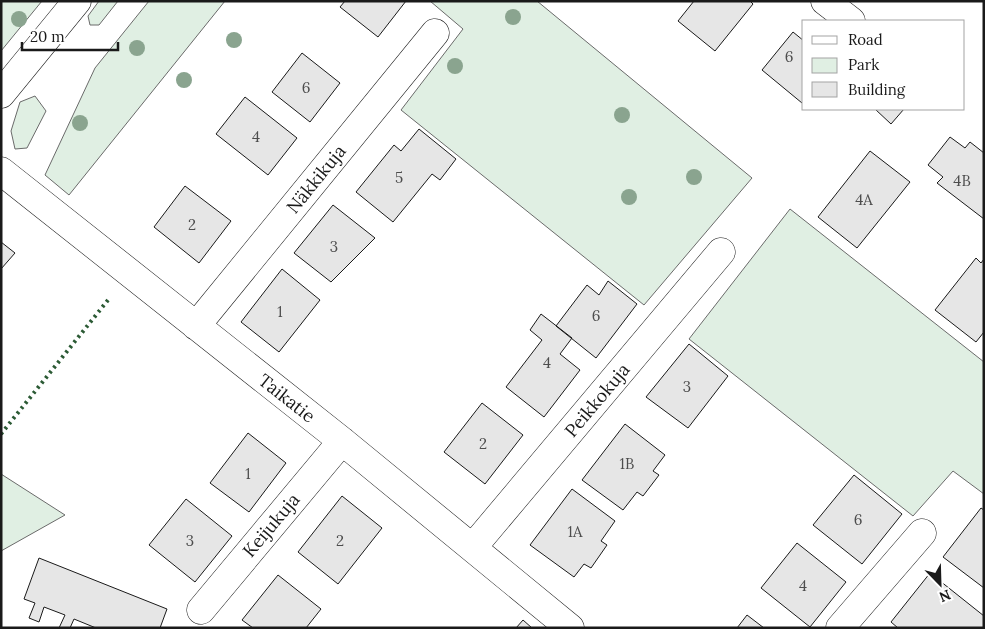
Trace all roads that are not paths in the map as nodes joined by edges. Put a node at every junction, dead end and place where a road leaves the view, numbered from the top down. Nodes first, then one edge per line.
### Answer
1 (77, 1) edge
2 (826, 1) edge
3 (853, 13) edge
4 (435, 34) dead end
5 (1, 94) edge
6 (1, 171) edge
7 (721, 252) dead end
8 (196, 326) junction
9 (342, 441) junction
10 (922, 533) dead end
11 (472, 547) junction
12 (201, 610) dead end
13 (570, 628) edge
14 (840, 628) edge

1 - 5 street
2 - 3 street
4 - 8 street, Näkkikuja
6 - 8 street, Taikatie
7 - 11 street, Peikkokuja
8 - 9 street, Taikatie
9 - 11 street, Taikatie
9 - 12 street, Keijukuja
10 - 14 street
11 - 13 street, Taikatie

